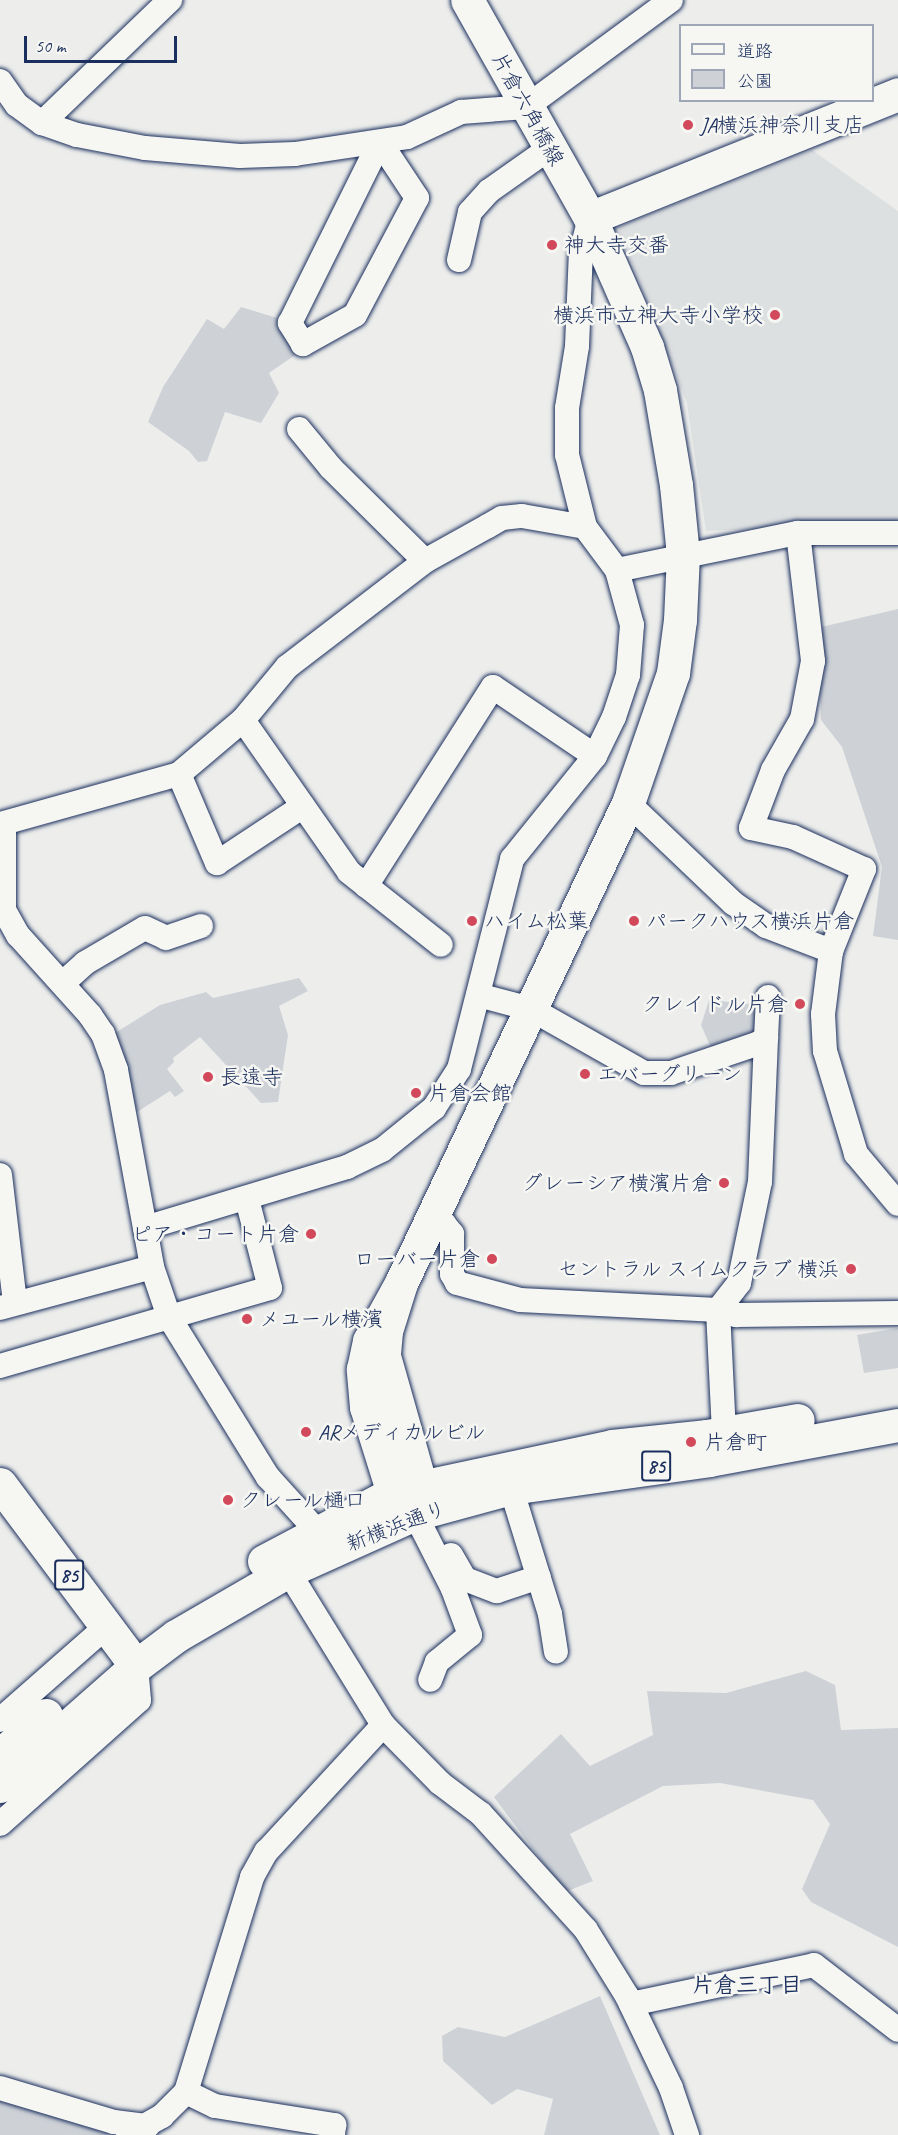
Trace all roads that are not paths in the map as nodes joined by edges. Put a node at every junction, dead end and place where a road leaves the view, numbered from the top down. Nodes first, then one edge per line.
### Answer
1 (170, 0) edge
2 (467, 0) edge
3 (671, 0) edge
4 (0, 81) edge
5 (898, 94) edge
6 (526, 108) junction
7 (42, 123) junction
8 (380, 142) junction
9 (550, 148) junction
10 (590, 218) junction
11 (459, 260) dead end
12 (299, 429) dead end
13 (585, 527) junction
14 (798, 533) junction
15 (898, 533) edge
16 (683, 555) junction
17 (425, 561) junction
18 (617, 570) junction
19 (243, 720) junction
20 (595, 756) junction
21 (179, 774) junction
22 (628, 803) junction
23 (303, 806) junction
24 (2, 825) edge
25 (366, 886) junction
26 (201, 926) dead end
27 (441, 945) dead end
28 (831, 951) junction
29 (63, 983) junction
30 (478, 995) junction
31 (768, 997) dead end
32 (531, 1009) junction
33 (766, 1038) junction
34 (0, 1175) edge
35 (246, 1199) junction
36 (898, 1204) edge
37 (430, 1220) junction
38 (145, 1228) junction
39 (152, 1267) junction
40 (8, 1306) edge
41 (718, 1310) junction
42 (898, 1313) edge
43 (169, 1317) junction
44 (0, 1366) edge
45 (898, 1403) edge
46 (898, 1425) edge
47 (724, 1432) junction
48 (0, 1484) edge
49 (511, 1488) junction
50 (410, 1498) junction
51 (317, 1531) junction
52 (437, 1560) junction
53 (288, 1571) junction
54 (539, 1578) junction
55 (122, 1647) junction
56 (556, 1653) dead end
57 (430, 1680) dead end
58 (0, 1720) edge
59 (383, 1725) junction
60 (0, 1755) edge
61 (0, 1786) edge
62 (0, 1824) edge
63 (631, 2004) junction
64 (898, 2030) edge
65 (0, 2088) edge
66 (186, 2092) junction
67 (144, 2132) edge
68 (333, 2135) edge
69 (687, 2135) edge

1 - 7 street
2 - 6 street, 片倉六角橋線
3 - 6 street
4 - 7 street
5 - 10 street
6 - 8 street
6 - 9 street, 片倉六角橋線
7 - 8 street
8 - 8 street
9 - 10 street, 片倉六角橋線
9 - 11 street
10 - 13 street
10 - 16 street, 片倉六角橋線
12 - 17 street
13 - 17 street
13 - 18 street
14 - 15 street
14 - 16 street
14 - 28 street
16 - 18 street
16 - 22 street, 片倉六角橋線
17 - 19 street
18 - 20 street
19 - 21 street
19 - 23 street
20 - 25 street
20 - 30 street
21 - 23 street
21 - 24 street
22 - 28 street
22 - 32 street, 片倉六角橋線
23 - 25 street
24 - 29 street
25 - 27 street
26 - 29 street
28 - 36 street
29 - 38 street
30 - 32 street
30 - 35 street
31 - 33 street
32 - 33 street
32 - 37 street, 片倉六角橋線
33 - 41 street
34 - 40 street
35 - 38 street
35 - 43 street
37 - 41 street
37 - 50 street, 片倉六角橋線
38 - 39 street
39 - 40 street
39 - 43 street
41 - 42 street
41 - 47 street
43 - 44 street
43 - 51 street
45 - 47 street, 新横浜通り / 85
46 - 49 street, 新横浜通り / 85
47 - 50 street, 新横浜通り / 85
48 - 55 street, 85
49 - 50 street, 新横浜通り / 85
49 - 54 street
50 - 51 street, 新横浜通り / 85
50 - 52 street
50 - 53 street, 新横浜通り / 85
51 - 55 street, 新横浜通り / 85
52 - 54 street
52 - 57 street
53 - 55 street, 新横浜通り / 85
53 - 59 street
54 - 56 street
55 - 58 street
55 - 60 street, 新横浜通り
55 - 61 street, 新横浜通り
55 - 62 street
59 - 63 street
59 - 66 street
63 - 64 street
63 - 69 street
65 - 67 street
66 - 67 street
66 - 68 street

